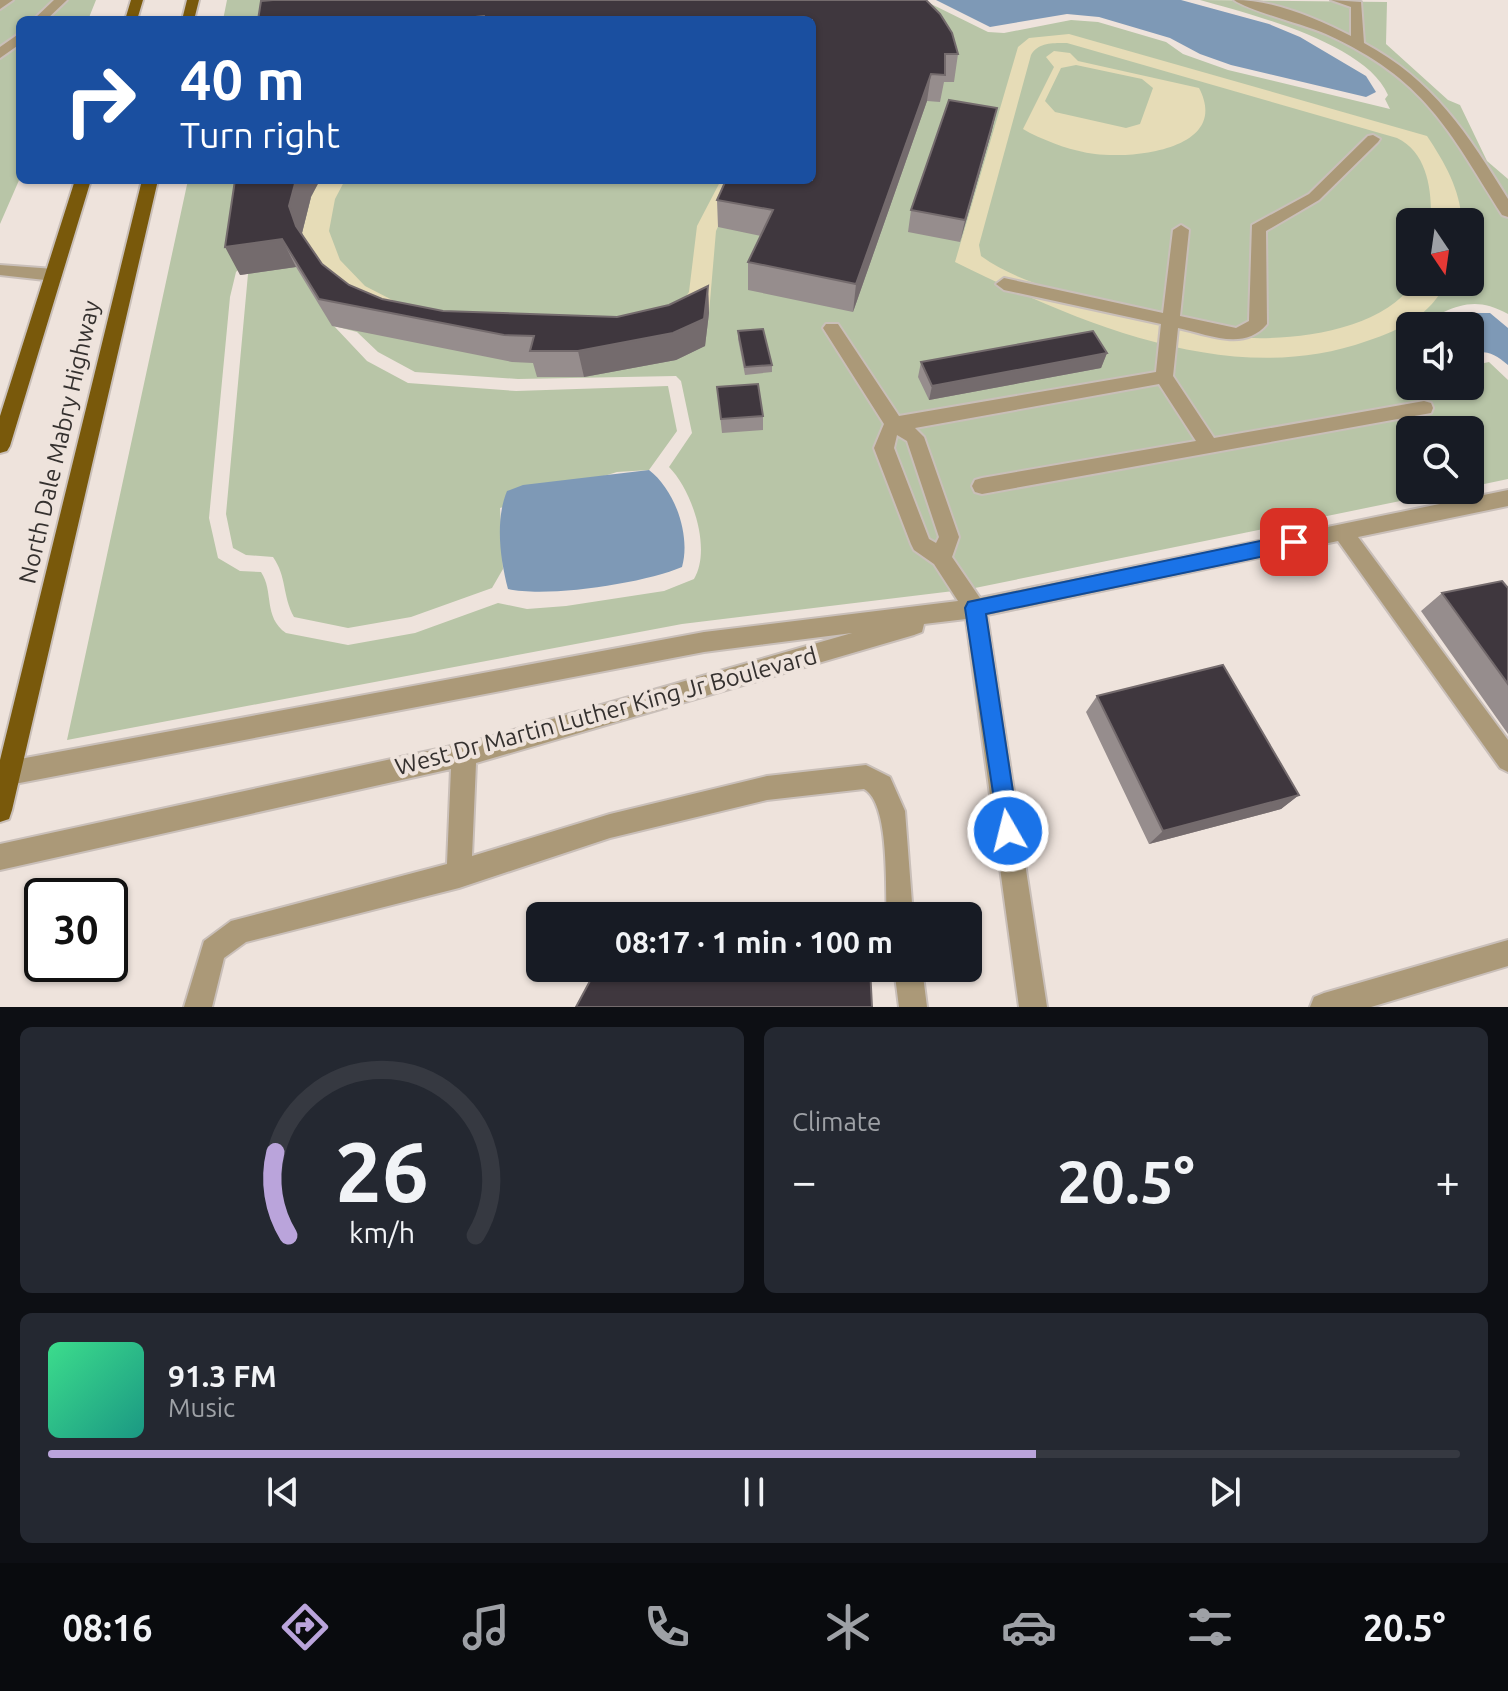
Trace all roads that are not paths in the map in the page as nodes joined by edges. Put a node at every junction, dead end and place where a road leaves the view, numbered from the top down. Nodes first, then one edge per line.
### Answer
1 (7, 0) edge
2 (61, 0) edge
3 (1240, 0) edge
4 (1337, 0) edge
5 (0, 5) edge
6 (43, 16) edge
7 (16, 40) edge
8 (1357, 43) junction
9 (0, 54) edge
10 (1373, 139) dead end
11 (82, 184) edge
12 (149, 184) edge
13 (1508, 212) edge
14 (1181, 230) dead end
15 (0, 270) edge
16 (54, 275) junction
17 (1004, 284) dead end
18 (1171, 322) junction
19 (832, 328) dead end
20 (1164, 377) junction
21 (1424, 408) dead end
22 (894, 424) junction
23 (0, 446) edge
24 (1209, 446) junction
25 (926, 471) junction
26 (895, 476) junction
27 (982, 486) dead end
28 (1508, 498) edge
29 (1343, 532) junction
30 (941, 558) junction
31 (975, 608) junction
32 (464, 754) junction
33 (1508, 760) edge
34 (4, 774) edge
35 (0, 810) edge
36 (0, 857) edge
37 (459, 875) junction
38 (899, 902) edge
39 (1508, 953) edge
40 (910, 982) edge
41 (198, 1007) edge
42 (913, 1007) edge
43 (1033, 1007) edge
44 (1324, 1007) edge

1 - 5 street
2 - 6 street
3 - 8 street
4 - 8 street
7 - 9 street
8 - 13 street
10 - 18 street
11 - 16 main road, North Dale Mabry Highway
12 - 34 main road, North Dale Mabry Highway
14 - 18 street
15 - 16 street
16 - 23 main road, North Dale Mabry Highway
17 - 18 street
18 - 20 street
19 - 22 street
20 - 22 street
20 - 24 street
21 - 24 street
22 - 25 street
22 - 26 street
24 - 27 street
25 - 26 street
25 - 30 street
26 - 30 street
28 - 29 street, West Dr Martin Luther King Jr Boulevard
29 - 31 street, West Dr Martin Luther King Jr Boulevard
29 - 33 street
30 - 31 street
31 - 32 street, West Dr Martin Luther King Jr Boulevard
31 - 34 street, West Dr Martin Luther King Jr Boulevard
31 - 43 street
32 - 36 street, West Dr Martin Luther King Jr Boulevard
32 - 37 street
34 - 35 main road, North Dale Mabry Highway
37 - 38 street
37 - 41 street
39 - 44 street
40 - 42 street

